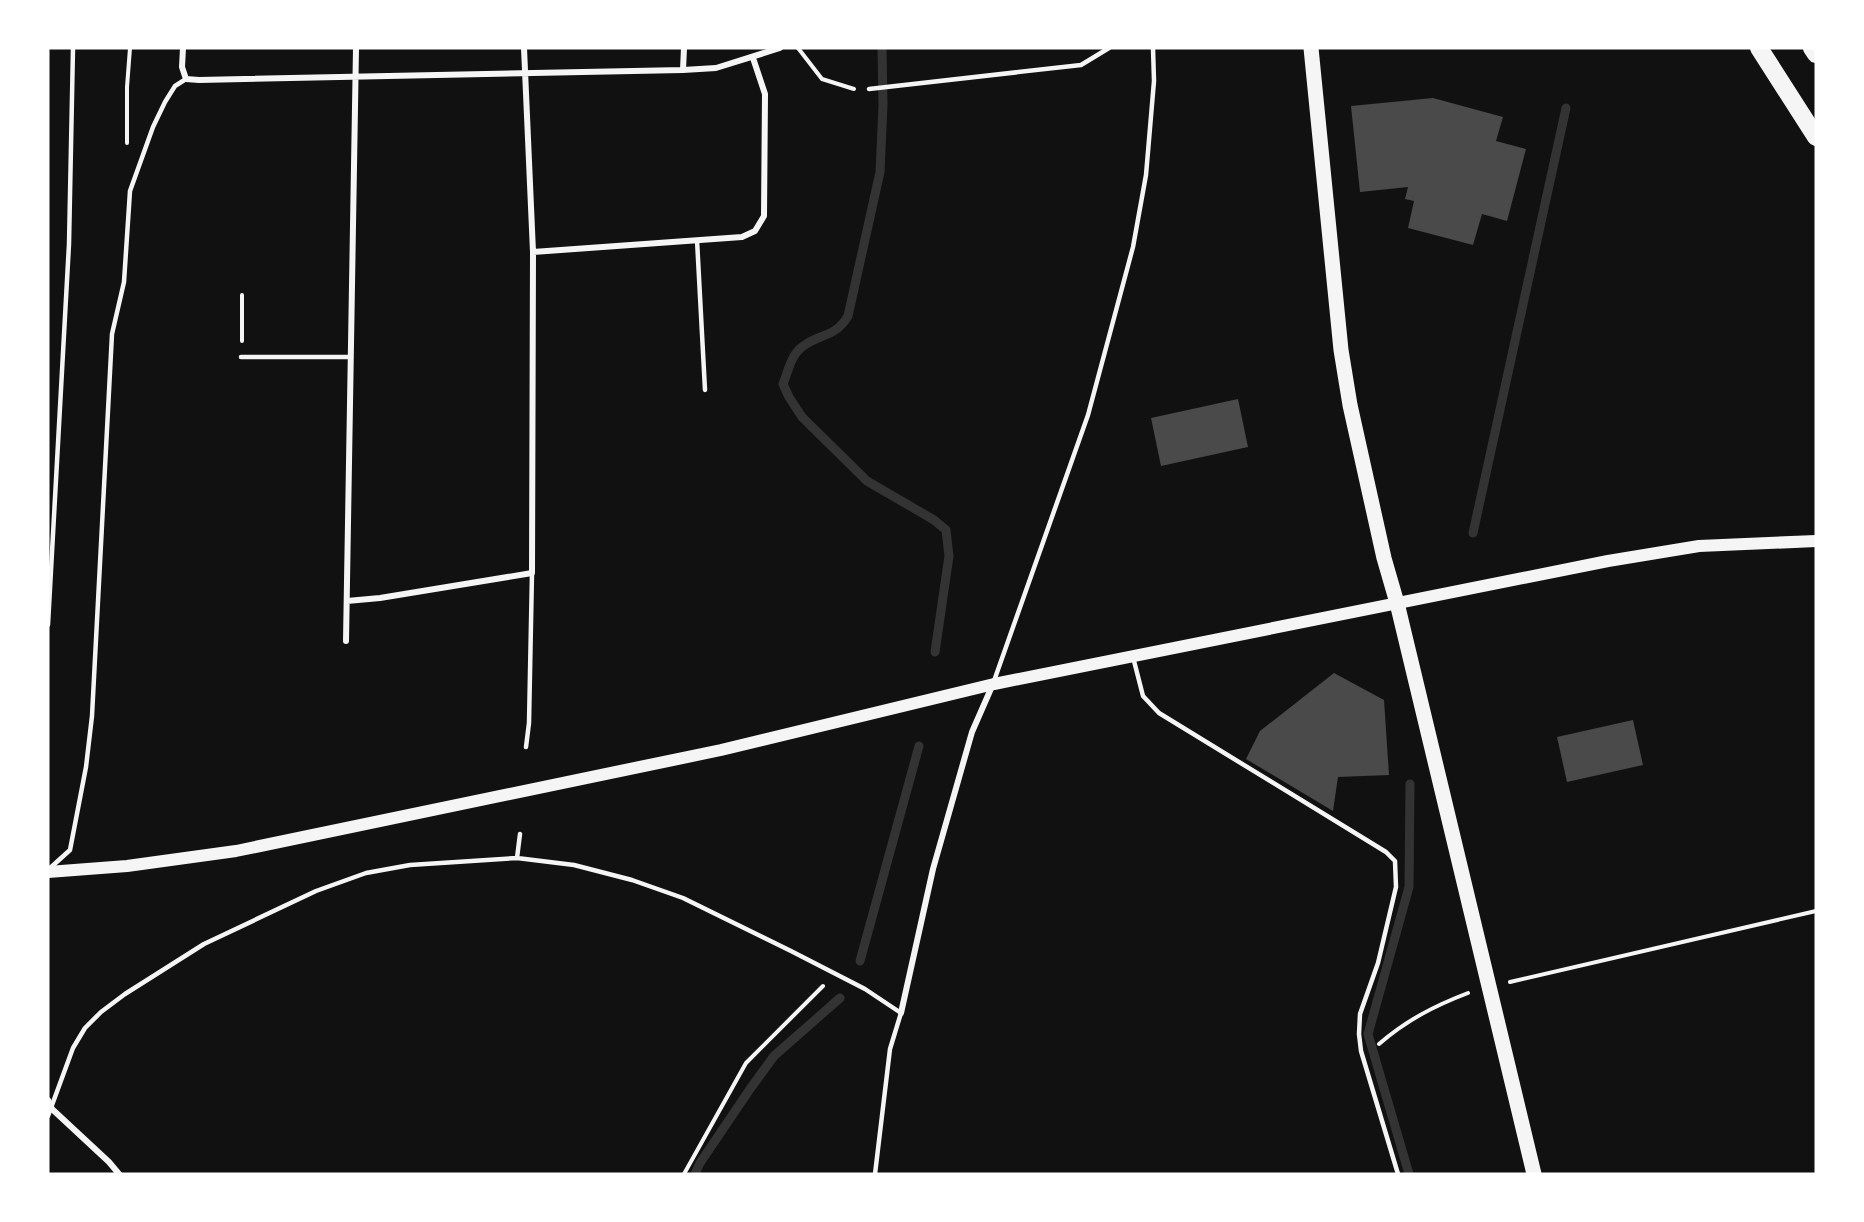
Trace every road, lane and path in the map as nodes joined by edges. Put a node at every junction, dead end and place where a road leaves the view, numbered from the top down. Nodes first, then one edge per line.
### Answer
1 (73, 48) edge
2 (130, 48) edge
3 (183, 48) edge
4 (356, 48) edge
5 (524, 48) edge
6 (684, 48) edge
7 (780, 48) edge
8 (798, 48) edge
9 (1109, 48) edge
10 (1152, 48) edge
11 (1311, 48) edge
12 (1759, 48) edge
13 (1812, 48) edge
14 (1816, 54) edge
15 (753, 58) junction
16 (683, 70) junction
17 (524, 72) junction
18 (355, 75) junction
19 (186, 79) junction
20 (869, 88) joint
21 (1816, 137) edge
22 (130, 191) junction
23 (697, 240) junction
24 (533, 252) junction
25 (242, 295) dead end
26 (242, 357) joint
27 (351, 357) junction
28 (705, 390) dead end
29 (1816, 541) edge
30 (532, 573) junction
31 (347, 601) junction
32 (1397, 603) junction
33 (48, 625) edge
34 (346, 640) dead end
35 (1133, 656) junction
36 (994, 684) junction
37 (526, 747) dead end
38 (520, 834) dead end
39 (517, 858) junction
40 (48, 871) edge
41 (1816, 910) edge
42 (835, 974) junction
43 (1489, 986) junction
44 (1473, 991) dead end
45 (901, 1013) junction
46 (1362, 1051) junction
47 (48, 1100) edge
48 (52, 1109) junction
49 (48, 1116) edge
50 (119, 1174) edge
51 (684, 1174) edge
52 (875, 1174) edge
53 (1398, 1174) edge
54 (1534, 1174) edge

1 - 33 lane
2 - 22 path
3 - 19 street
4 - 18 street
5 - 17 street
6 - 16 street
7 - 15 street
8 - 20 path
9 - 20 lane
10 - 36 lane
11 - 32 main road
12 - 21 highway
13 - 14 highway
15 - 16 street
15 - 23 street
16 - 17 street
17 - 18 street
17 - 24 street
18 - 19 street
18 - 27 street
19 - 22 lane
22 - 40 lane
23 - 24 street
23 - 28 lane
24 - 30 street
25 - 26 path
26 - 27 lane
27 - 31 street
29 - 32 main road
30 - 31 street
30 - 37 lane
31 - 34 street
32 - 35 main road
32 - 43 main road
35 - 36 main road
35 - 46 lane
36 - 40 main road
36 - 45 street
38 - 39 lane
39 - 42 lane
39 - 48 lane
41 - 43 path
42 - 45 lane
42 - 51 path
43 - 54 main road
44 - 46 path
45 - 52 lane
46 - 53 lane
47 - 48 street
48 - 49 lane
48 - 50 street

